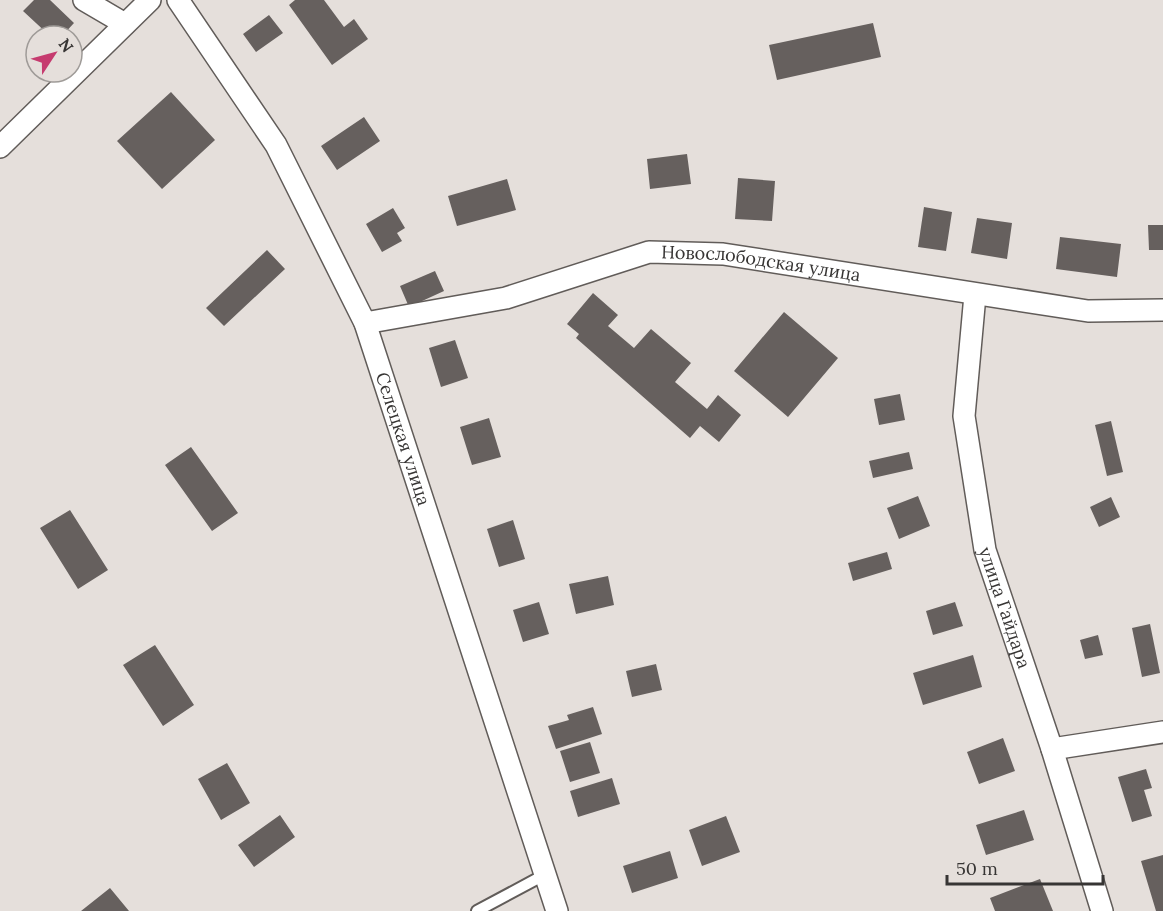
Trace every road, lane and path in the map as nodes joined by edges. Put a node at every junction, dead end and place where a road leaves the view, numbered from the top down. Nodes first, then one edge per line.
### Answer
1 (84, 0) edge
2 (150, 0) edge
3 (178, 0) edge
4 (125, 24) junction
5 (0, 147) edge
6 (975, 295) junction
7 (1163, 310) edge
8 (365, 323) junction
9 (1163, 732) edge
10 (1052, 749) junction
11 (546, 874) junction
12 (477, 911) edge
13 (557, 911) edge
14 (1102, 911) edge

1 - 4 street
2 - 4 street
3 - 8 street, Селецкая улица
4 - 5 street
6 - 7 street, Новослободская улица
6 - 8 street, Новослободская улица
6 - 10 street, улица Гайдара
8 - 11 street, Селецкая улица
9 - 10 street
10 - 14 street, улица Гайдара
11 - 12 lane
11 - 13 street, Селецкая улица

